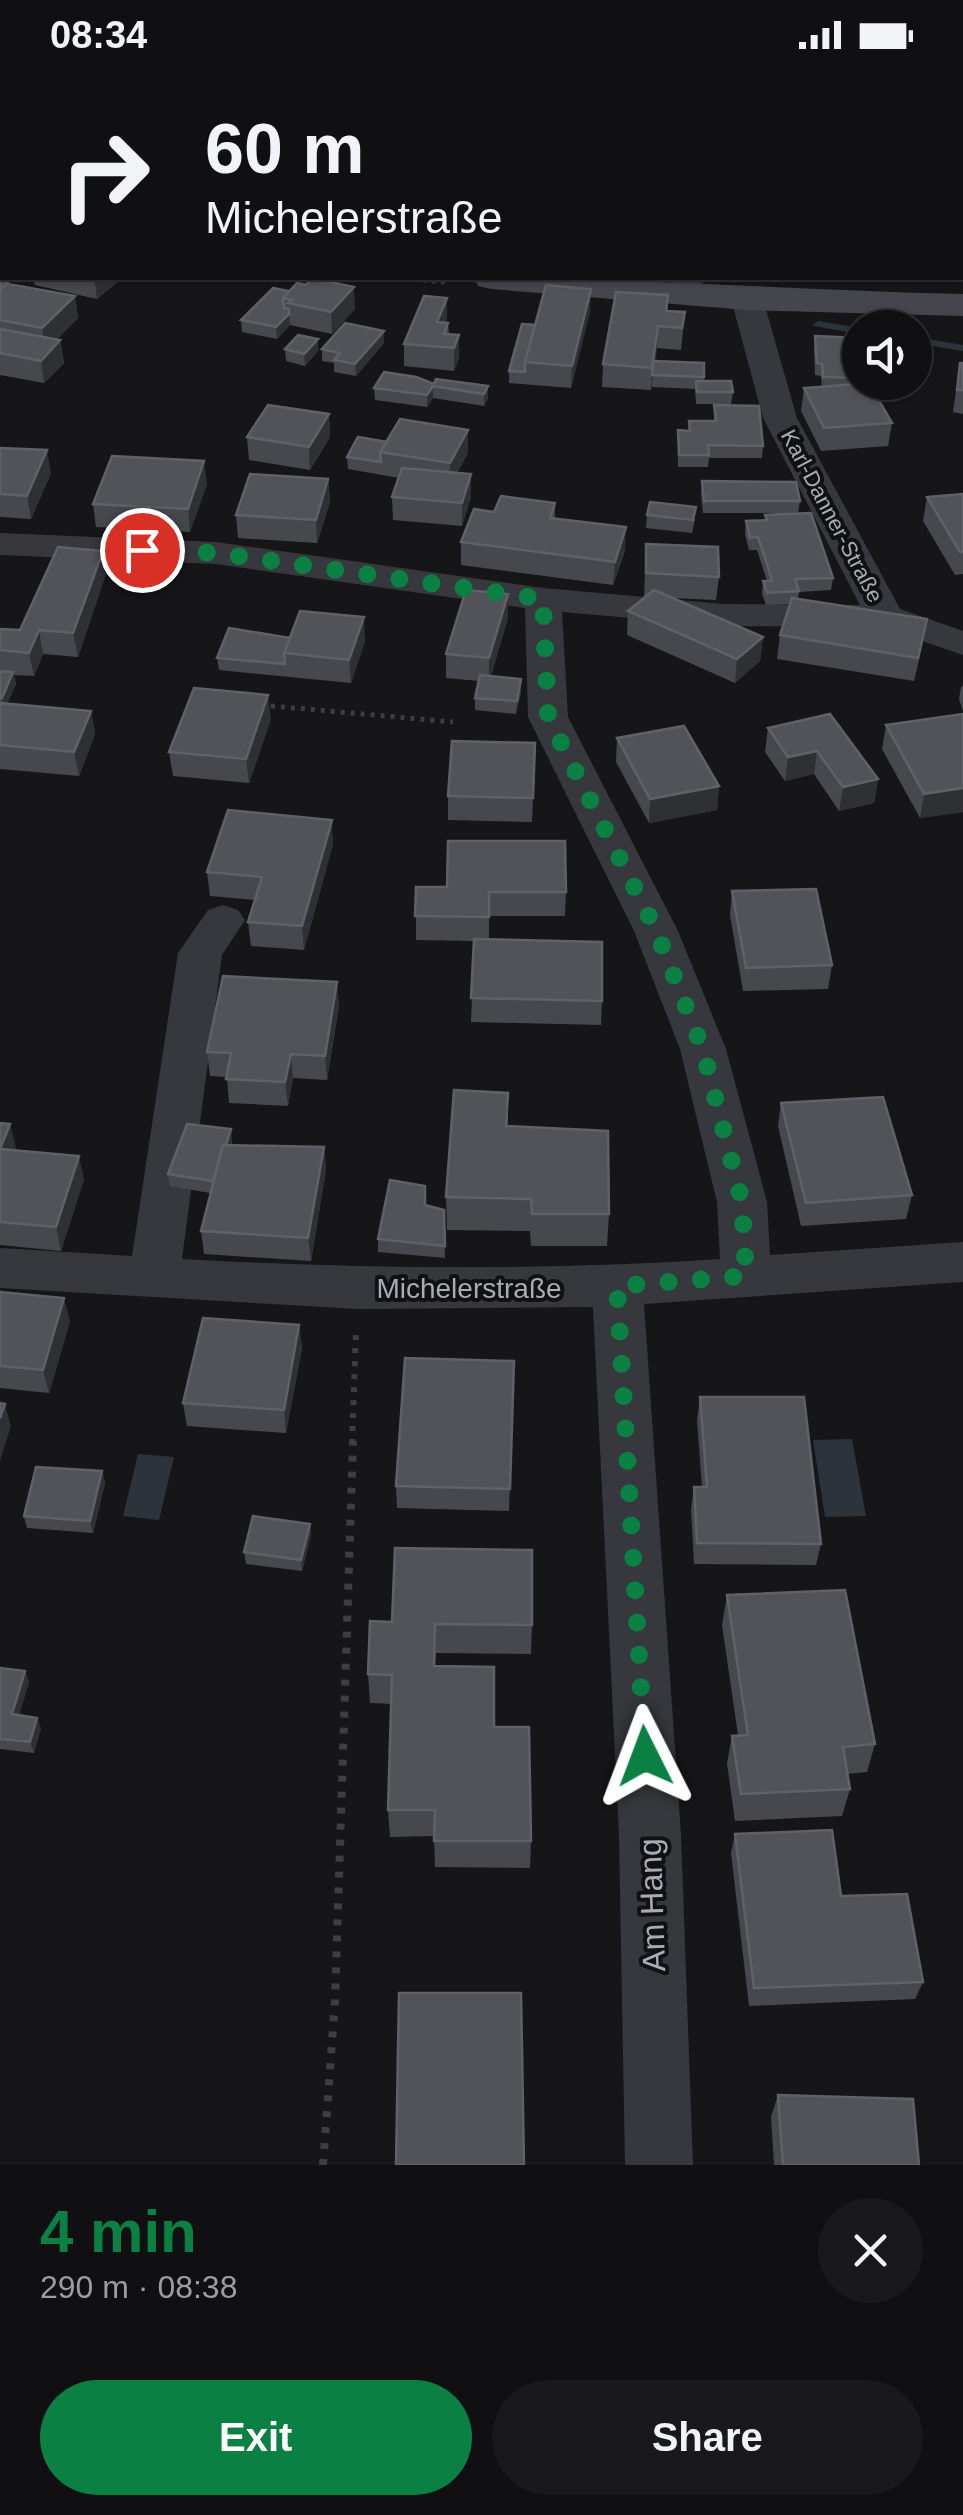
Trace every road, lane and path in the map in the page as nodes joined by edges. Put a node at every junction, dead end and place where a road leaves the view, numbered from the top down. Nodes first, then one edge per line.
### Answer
1 (540, 280) edge
2 (684, 286) edge
3 (747, 300) junction
4 (963, 305) edge
5 (0, 544) edge
6 (543, 599) junction
7 (885, 616) junction
8 (963, 644) edge
9 (251, 704) edge
10 (453, 722) dead end
11 (224, 920) dead end
12 (963, 1262) edge
13 (0, 1268) edge
14 (746, 1276) junction
15 (154, 1277) junction
16 (617, 1286) junction
17 (358, 1289) junction
18 (323, 2165) edge
19 (659, 2165) edge

1 - 2 street
2 - 3 street
3 - 4 street
3 - 7 street, Karl-Danner-Straße
5 - 6 street
6 - 7 street
6 - 14 street
7 - 8 street
9 - 10 path
11 - 15 street
12 - 14 street, Michelerstraße
13 - 15 street, Michelerstraße
14 - 16 street, Michelerstraße
15 - 17 street, Michelerstraße
16 - 17 street, Michelerstraße
16 - 19 street, Am Hang
17 - 18 path

